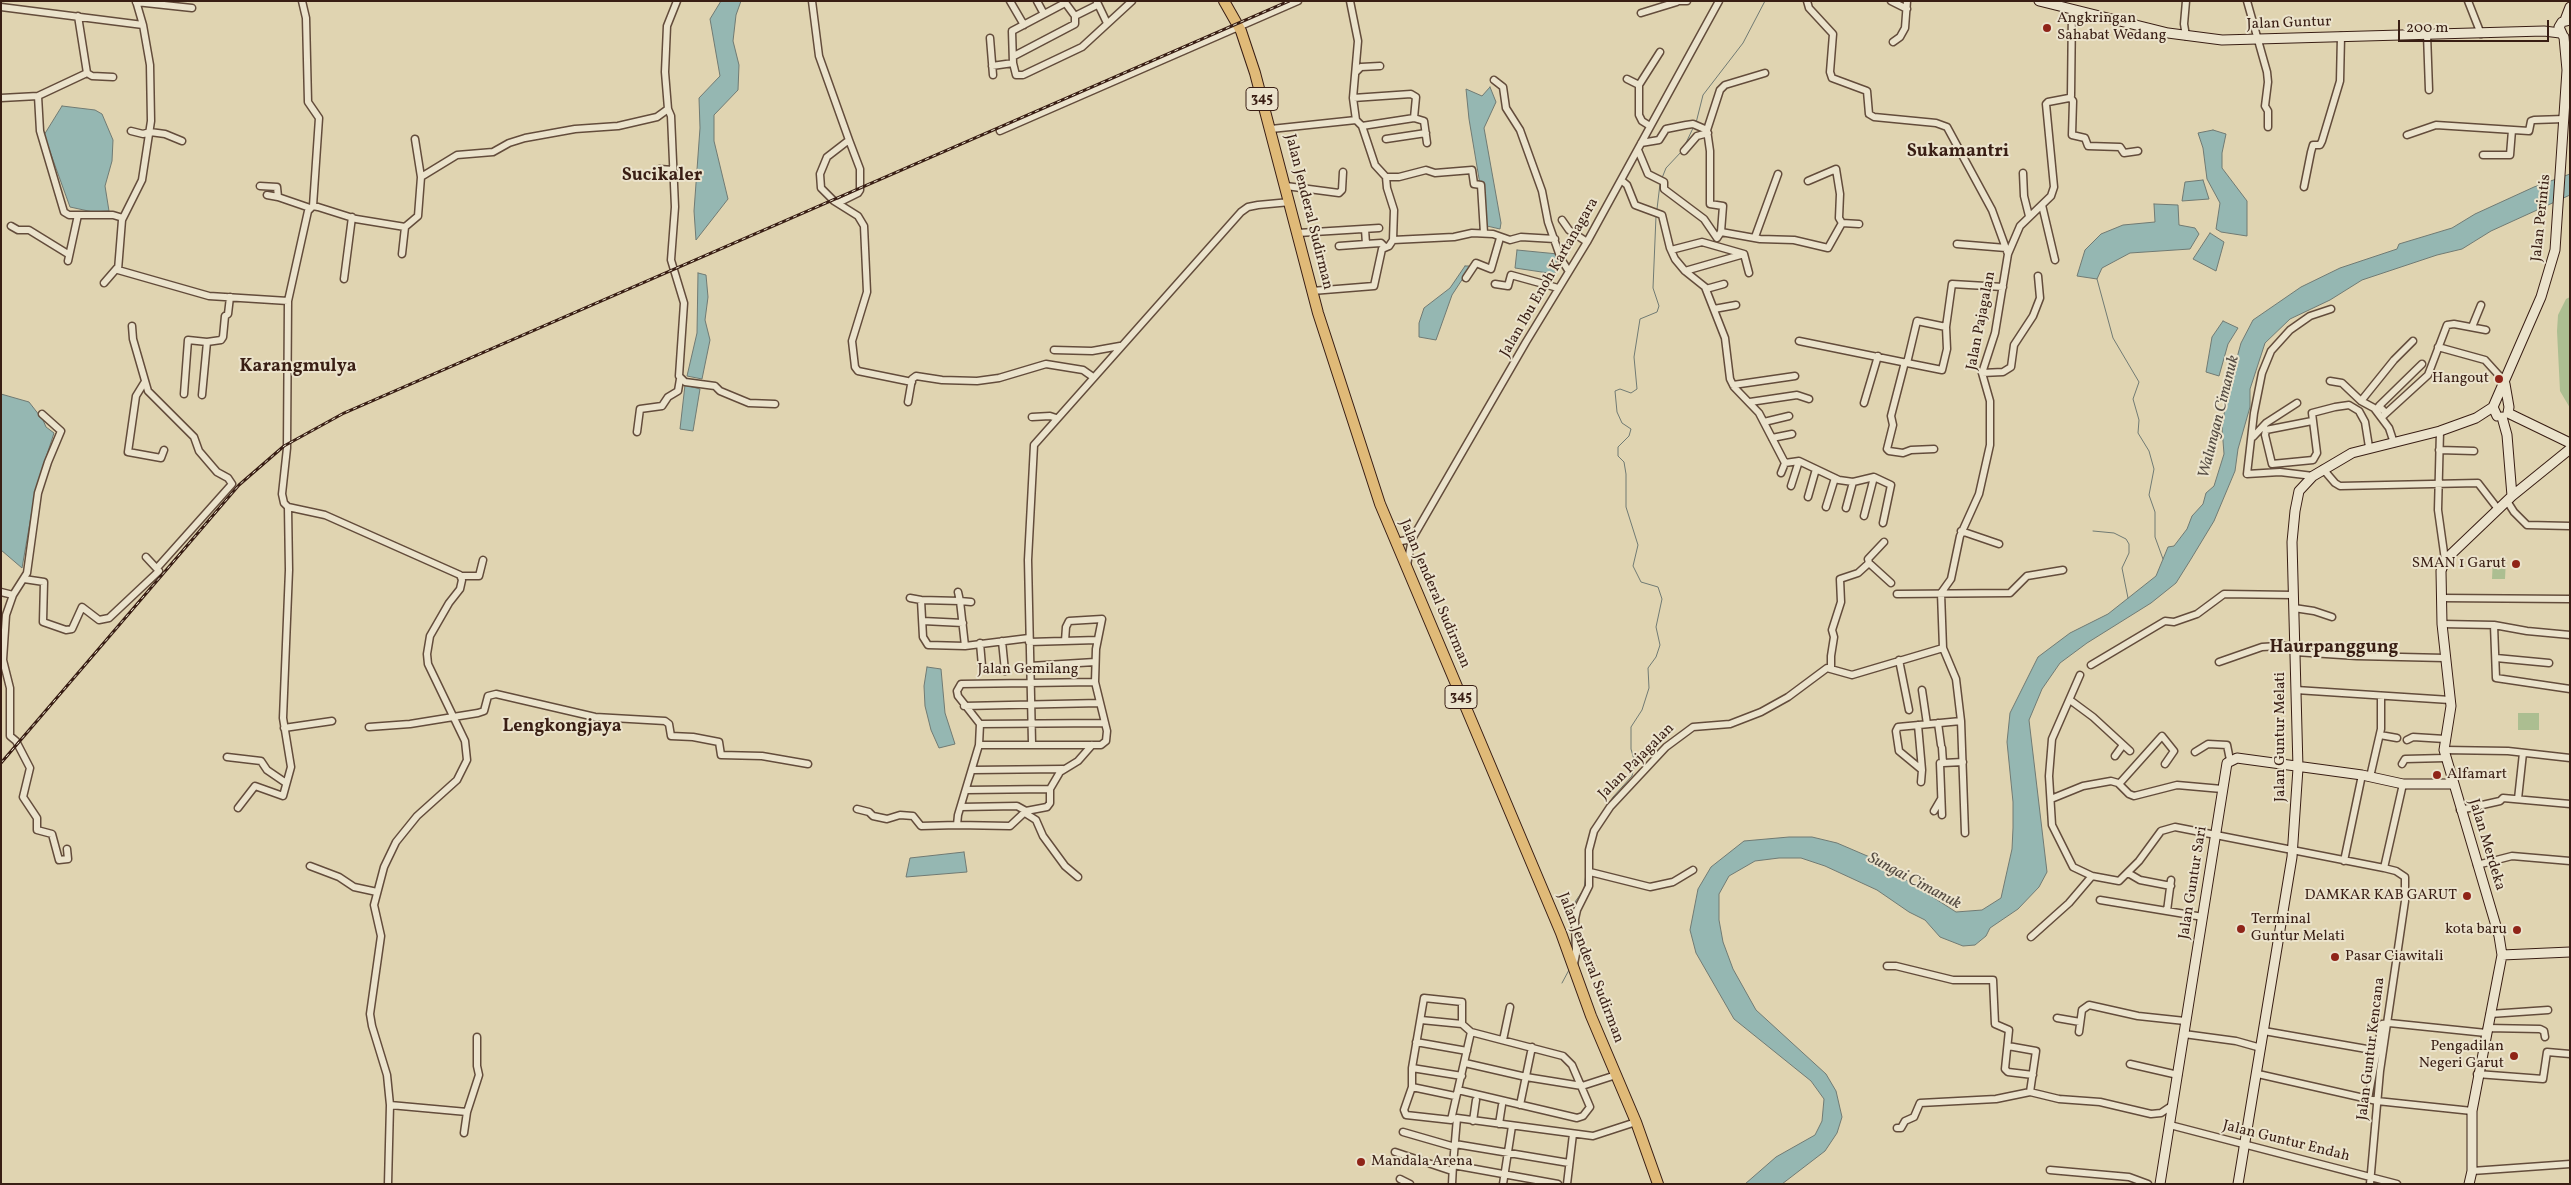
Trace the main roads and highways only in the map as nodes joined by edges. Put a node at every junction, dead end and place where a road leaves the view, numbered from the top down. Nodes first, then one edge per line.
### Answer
1 (1224, 1) edge
2 (1658, 1184) edge

1 - 2 main road, Jalan Jenderal Sudirman / 345

